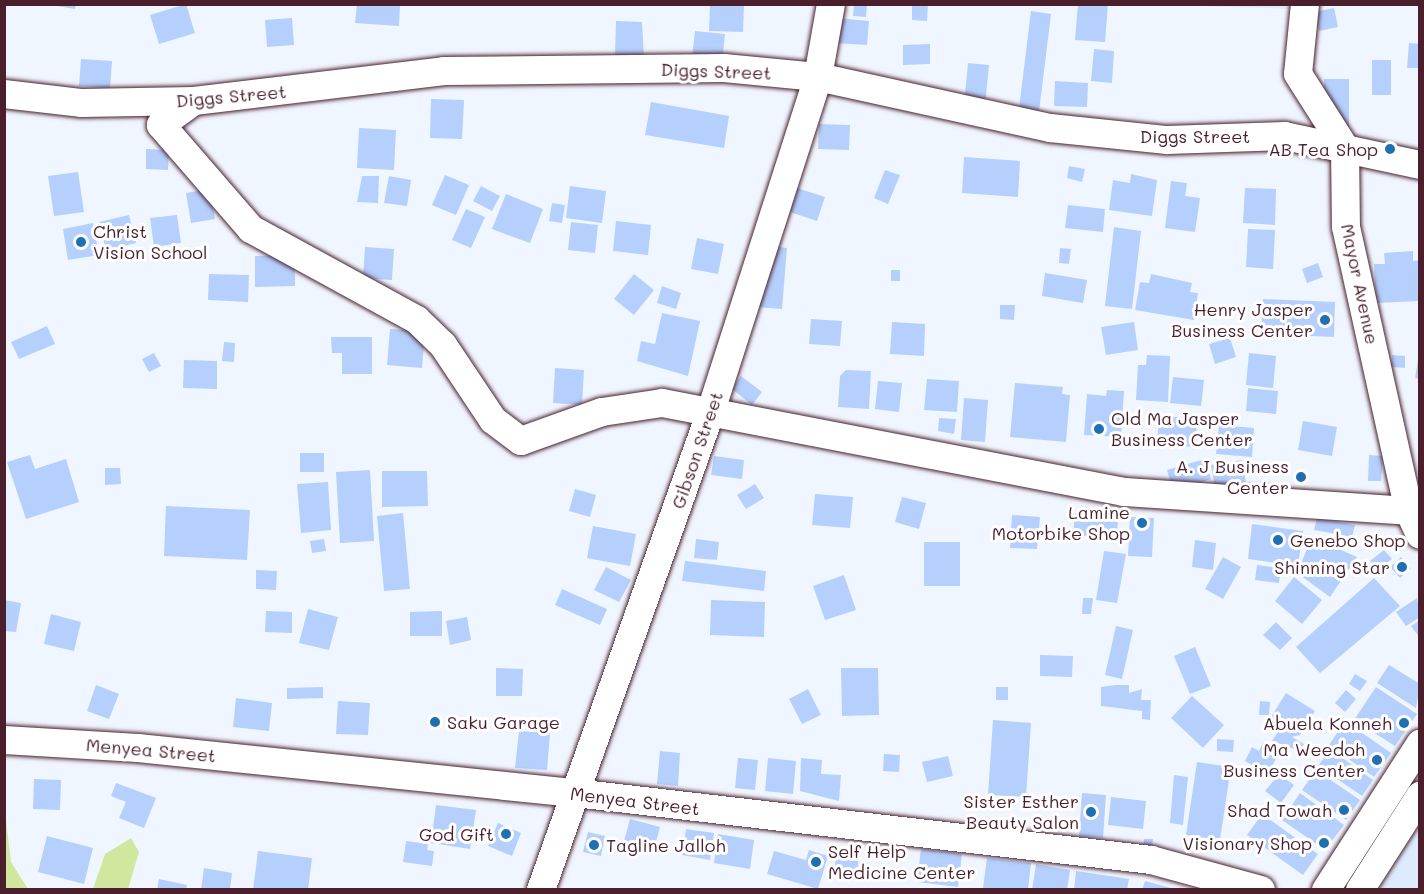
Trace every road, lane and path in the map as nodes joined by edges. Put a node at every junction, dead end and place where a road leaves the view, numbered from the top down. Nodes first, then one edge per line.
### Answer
1 (831, 4) edge
2 (1305, 4) edge
3 (818, 76) junction
4 (4, 94) edge
5 (194, 101) junction
6 (1345, 148) junction
7 (1419, 165) edge
8 (710, 414) junction
9 (1414, 523) edge
10 (4, 740) edge
11 (1419, 744) edge
12 (575, 793) junction
13 (1419, 795) edge
14 (541, 890) edge
15 (1261, 890) edge
16 (1326, 890) edge
17 (1360, 890) edge

1 - 3 street, Gibson Street
2 - 6 street
3 - 5 street, Diggs Street
3 - 6 street, Diggs Street
3 - 8 street, Gibson Street
4 - 5 street, Diggs Street
5 - 8 street
6 - 7 street, Diggs Street
6 - 9 street, Mayor Avenue
8 - 9 street
8 - 12 street, Gibson Street
10 - 12 street, Menyea Street
11 - 16 street
12 - 14 street, Gibson Street
12 - 15 street, Menyea Street
13 - 17 street

